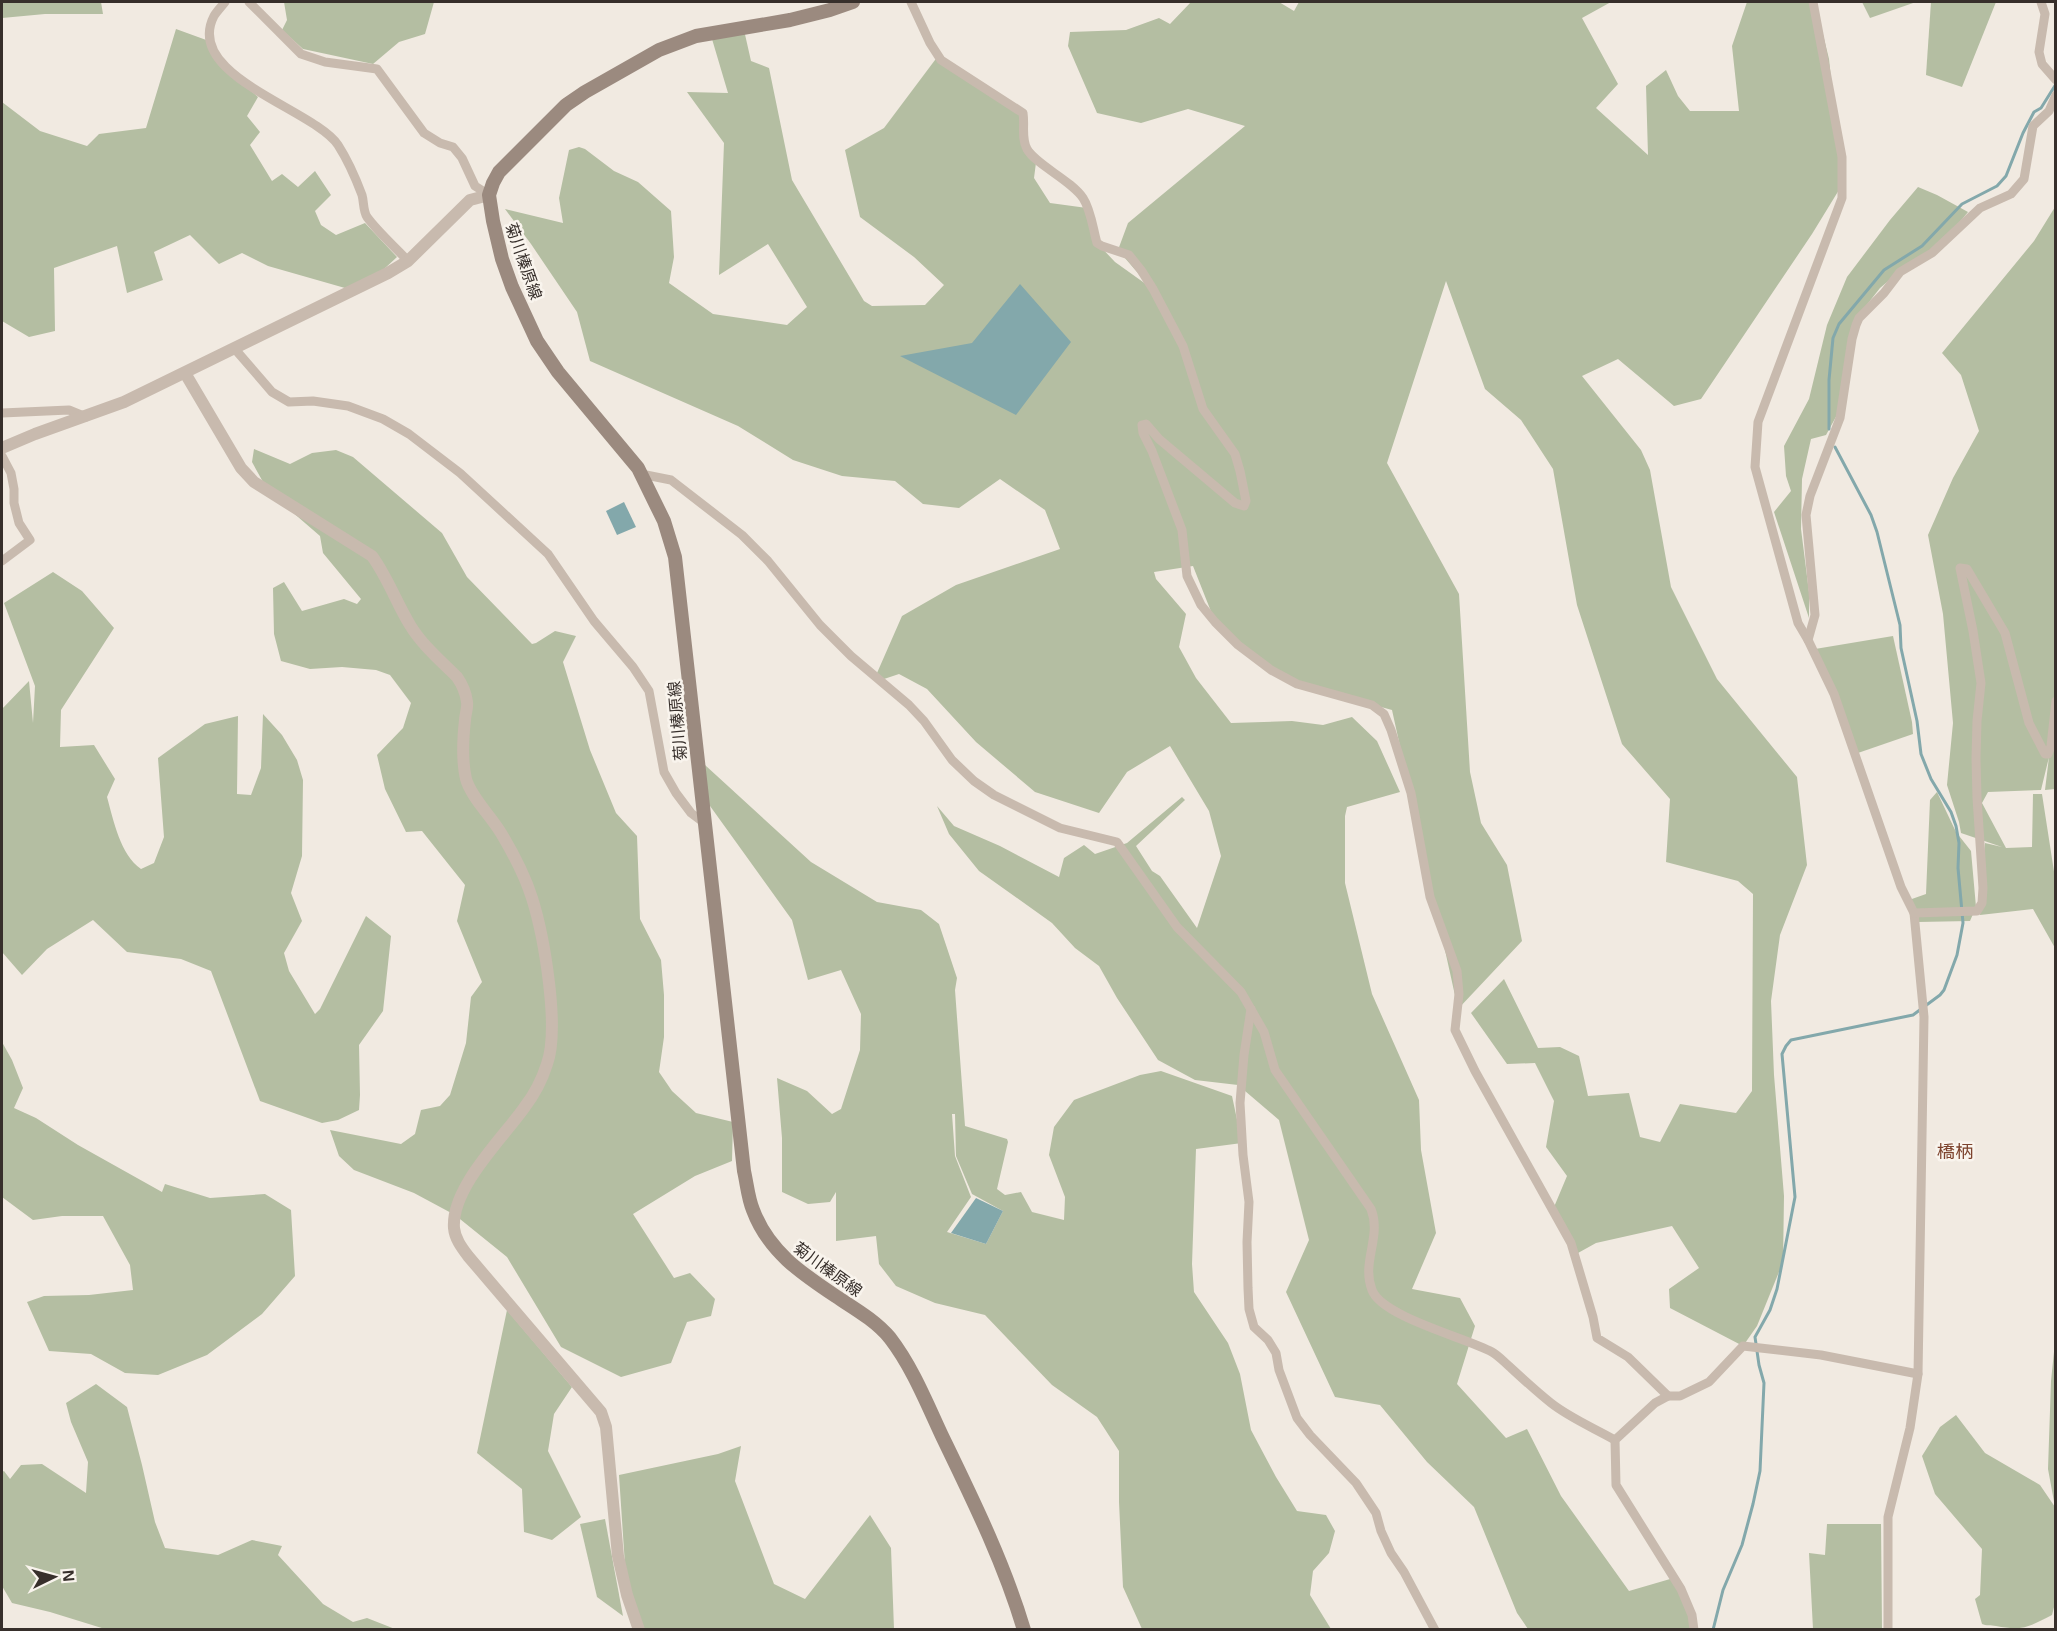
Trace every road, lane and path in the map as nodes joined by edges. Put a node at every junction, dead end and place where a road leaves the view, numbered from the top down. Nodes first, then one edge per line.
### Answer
1 (225, 2) edge
2 (249, 2) edge
3 (853, 2) edge
4 (910, 2) edge
5 (1813, 2) edge
6 (2042, 2) edge
7 (2054, 78) edge
8 (2055, 95) edge
9 (489, 195) junction
10 (408, 261) junction
11 (234, 348) junction
12 (185, 373) junction
13 (2, 413) edge
14 (86, 417) junction
15 (2, 448) edge
16 (2, 456) edge
17 (641, 474) junction
18 (2, 561) edge
19 (1809, 640) junction
20 (2055, 701) edge
21 (704, 822) junction
22 (1914, 913) junction
23 (1251, 1009) junction
24 (1918, 1374) junction
25 (1668, 1396) junction
26 (1615, 1440) junction
27 (639, 1629) edge
28 (1024, 1629) edge
29 (1435, 1629) edge
30 (1694, 1629) edge
31 (1888, 1629) edge

1 - 10 street
2 - 9 street
3 - 9 main road
4 - 25 street
5 - 19 street
6 - 7 street
8 - 19 street
9 - 10 street
9 - 17 main road, 菊川榛原線
10 - 11 street
11 - 12 street
11 - 21 street
12 - 14 street
12 - 27 street
13 - 14 street
14 - 15 street
16 - 18 street
17 - 21 main road, 菊川榛原線
17 - 23 street
19 - 22 street
20 - 22 street
21 - 28 main road, 菊川榛原線
22 - 24 street
23 - 26 street
23 - 29 street
24 - 25 street
24 - 31 street
25 - 26 street
26 - 30 street

